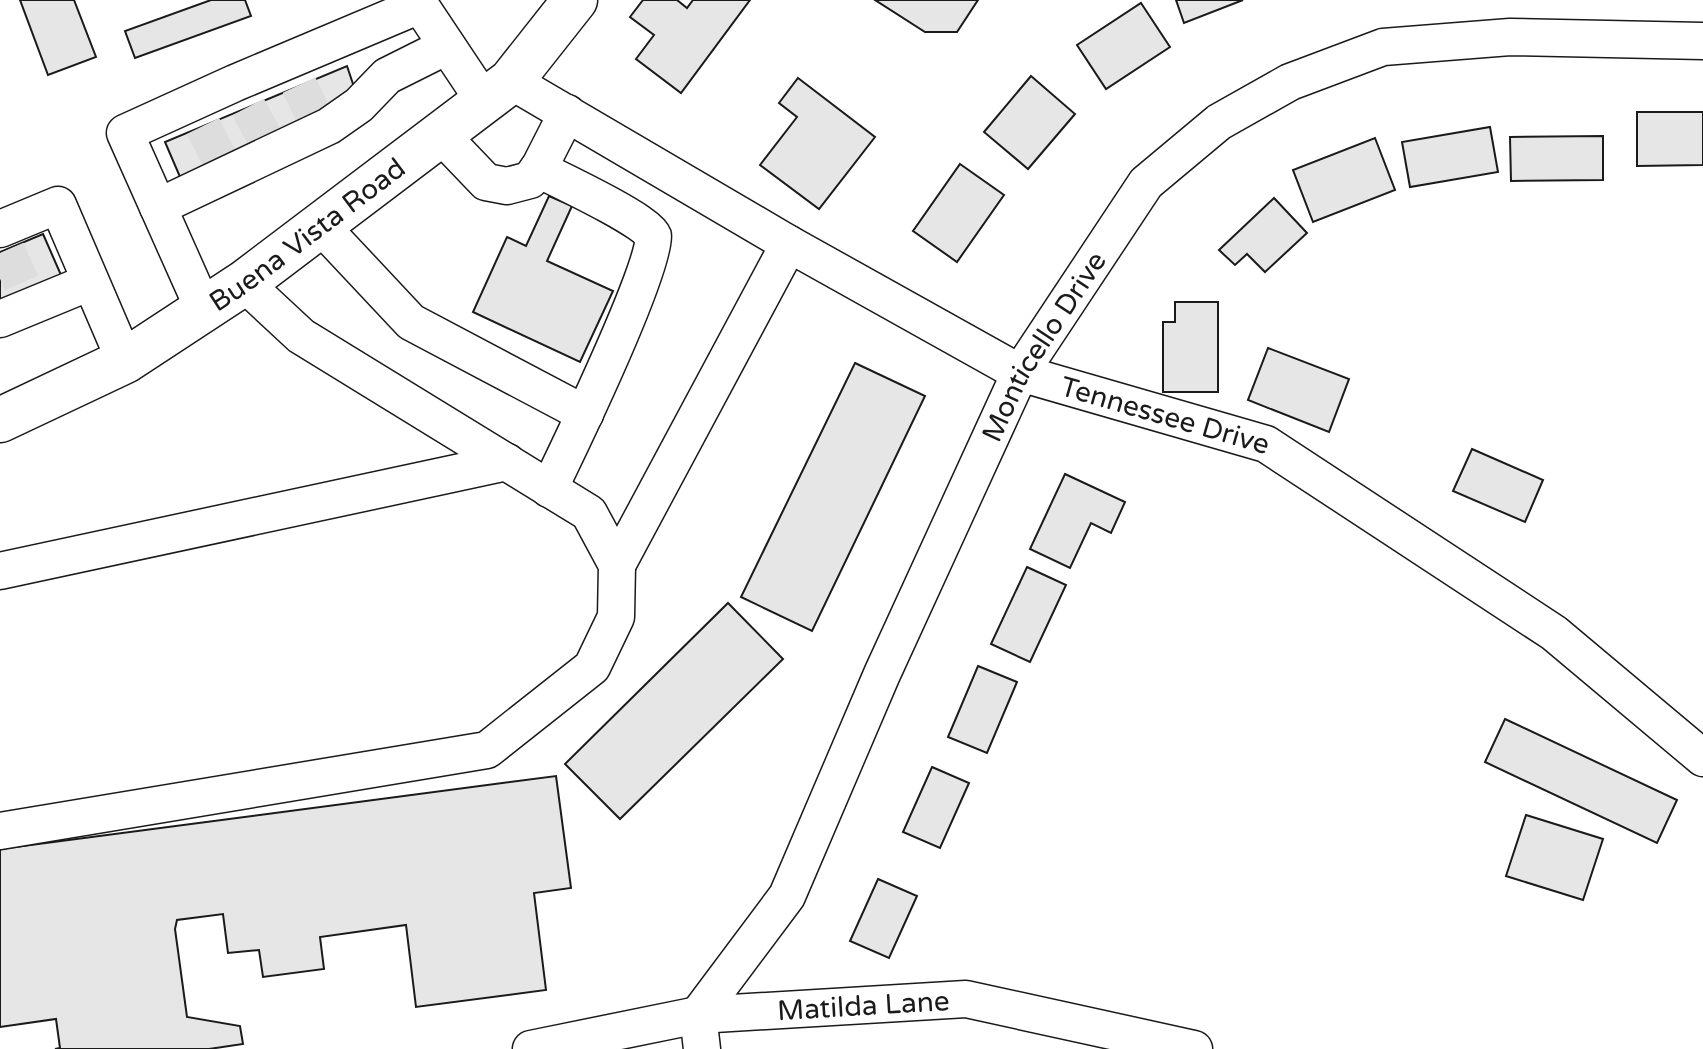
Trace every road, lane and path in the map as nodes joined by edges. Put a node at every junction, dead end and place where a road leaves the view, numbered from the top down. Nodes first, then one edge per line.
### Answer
1 (575, 0) edge
2 (1703, 41) edge
3 (447, 46) junction
4 (497, 91) junction
5 (567, 113) junction
6 (440, 134) junction
7 (538, 169) junction
8 (158, 207) junction
9 (320, 225) junction
10 (2, 238) edge
11 (789, 244) junction
12 (90, 282) junction
13 (244, 283) junction
14 (19, 305) edge
15 (204, 310) junction
16 (125, 361) junction
17 (1020, 373) junction
18 (585, 414) junction
19 (0, 420) edge
20 (507, 462) junction
21 (549, 489) junction
22 (617, 565) junction
23 (0, 571) edge
24 (1703, 758) edge
25 (0, 831) edge
26 (700, 1032) edge
27 (531, 1049) edge
28 (1194, 1049) edge

1 - 4 main road, Buena Vista Road
2 - 17 street, Monticello Drive
3 - 4 street
3 - 8 street
3 - 8 street
4 - 5 street, Tennessee Drive
4 - 6 main road, Buena Vista Road
5 - 7 street
5 - 11 street, Tennessee Drive
6 - 7 street
6 - 9 main road, Buena Vista Road
7 - 18 street
8 - 15 street
9 - 13 main road, Buena Vista Road
9 - 18 street
10 - 12 street
11 - 17 street, Tennessee Drive
11 - 22 street
12 - 14 street
12 - 16 street
13 - 15 main road, Buena Vista Road
13 - 20 street
15 - 16 main road, Buena Vista Road
16 - 19 main road, Buena Vista Road
17 - 24 street, Tennessee Drive
17 - 26 street, Monticello Drive
18 - 21 street
20 - 21 street
20 - 23 street
21 - 22 street
22 - 25 street
26 - 27 street, Matilda Lane
26 - 28 street, Matilda Lane

